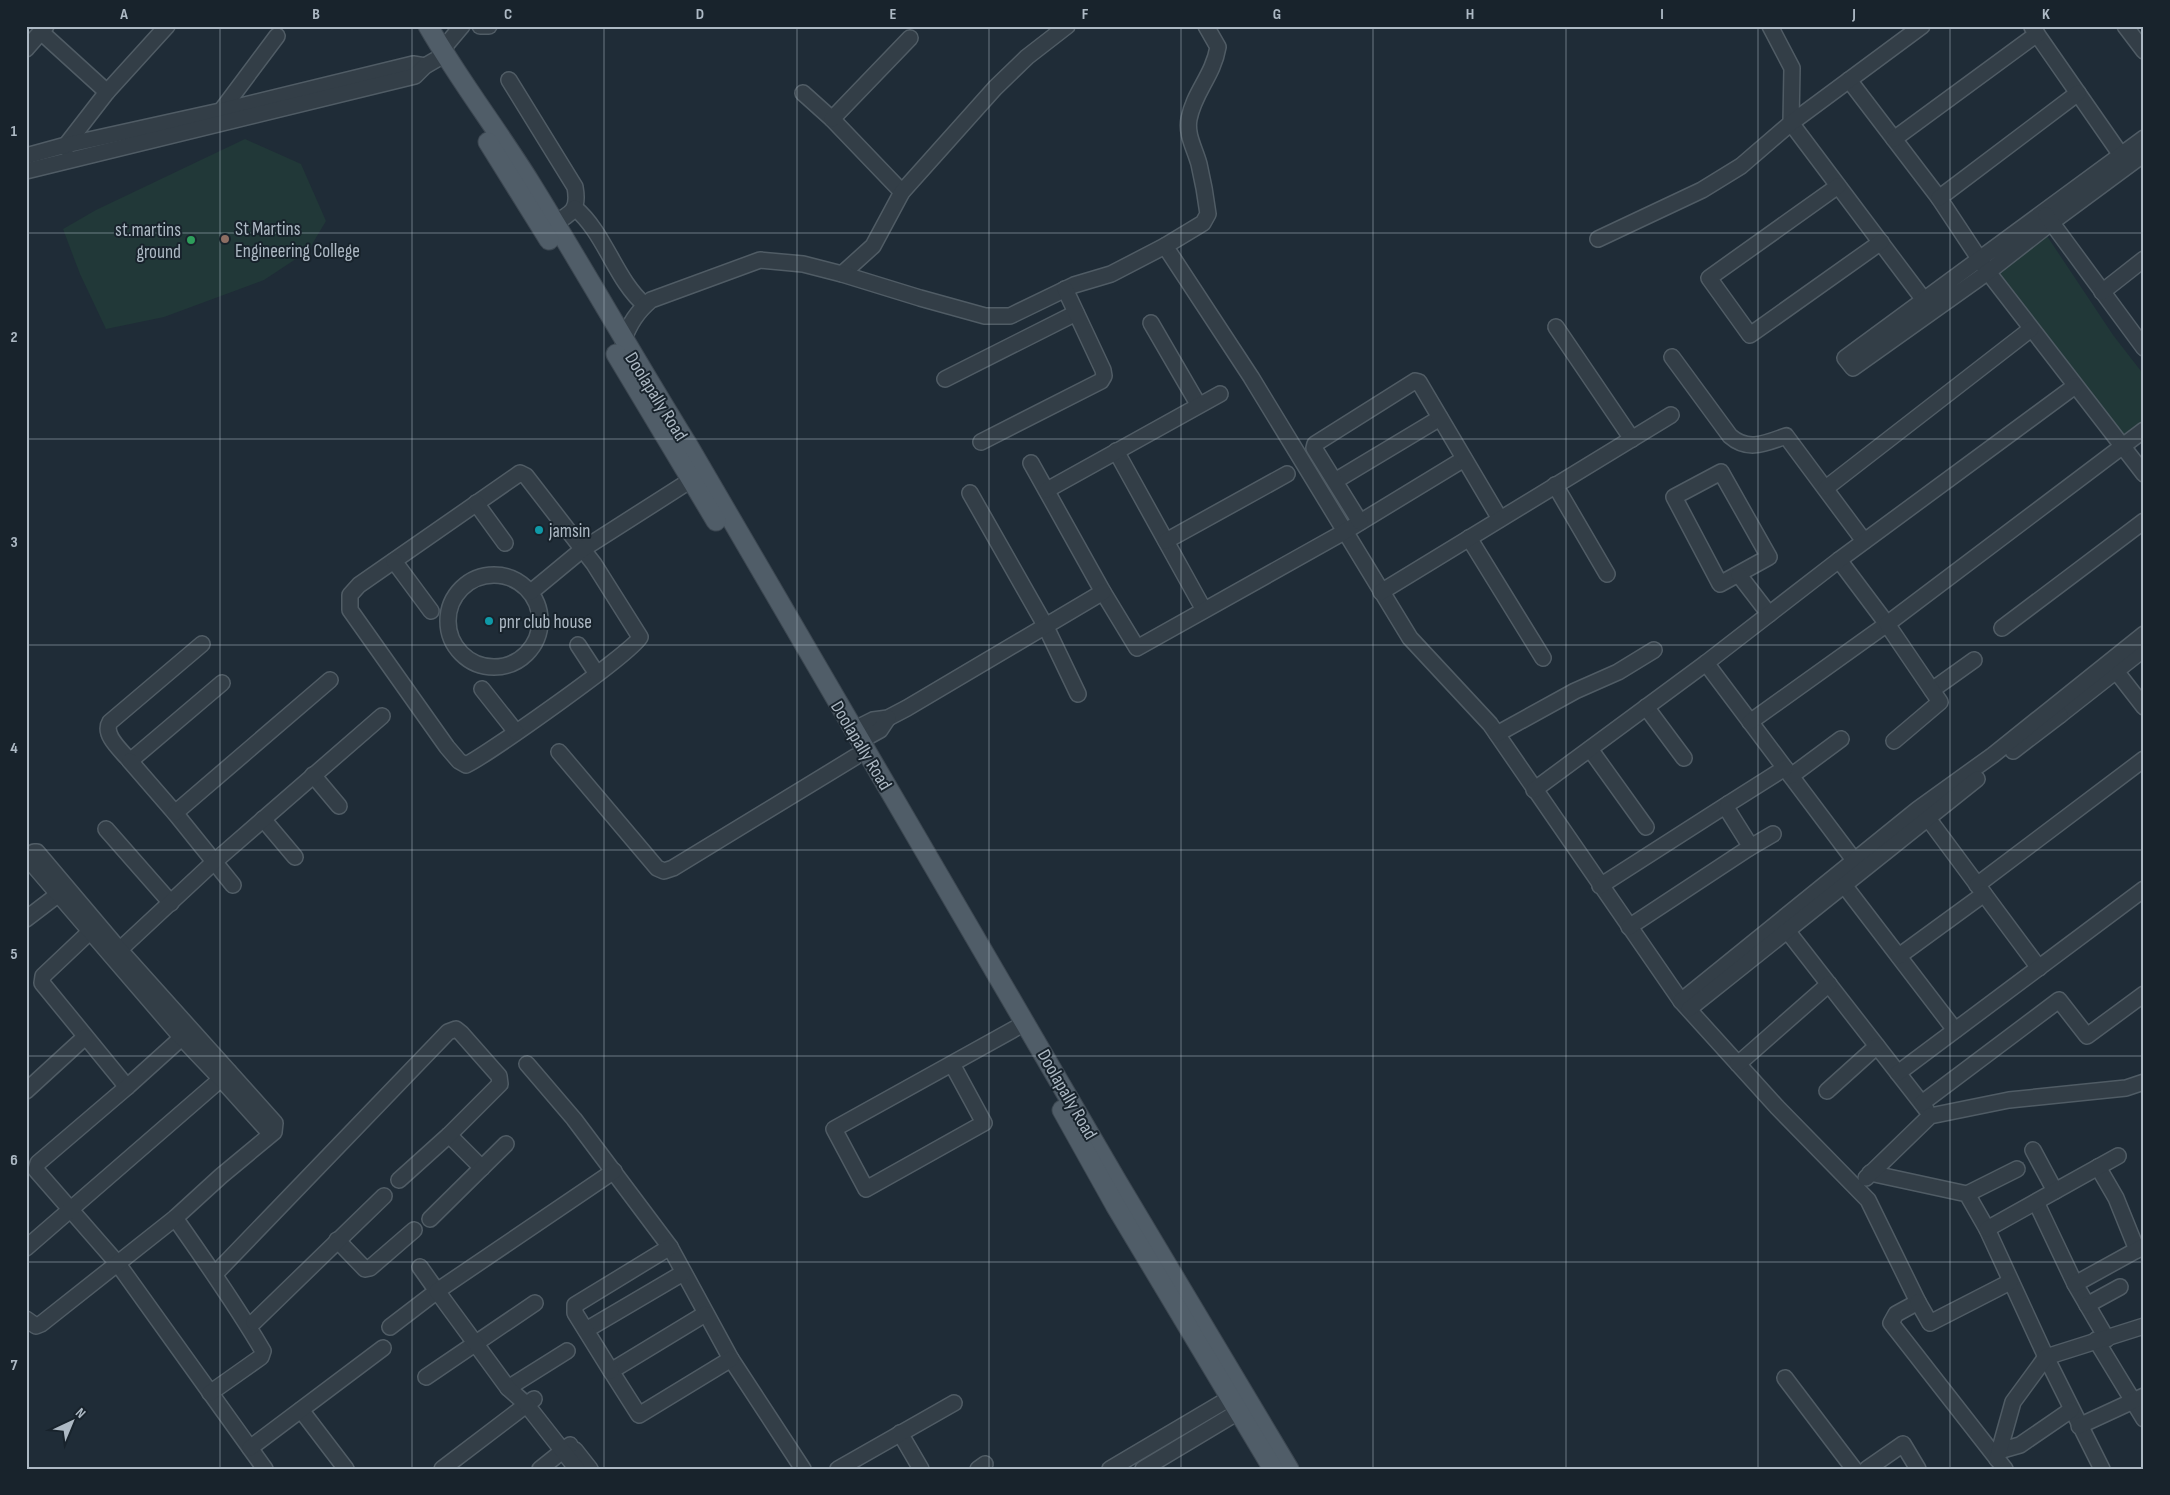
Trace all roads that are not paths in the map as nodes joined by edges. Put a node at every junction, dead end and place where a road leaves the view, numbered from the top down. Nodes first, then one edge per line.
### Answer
1 (167, 26) edge
2 (416, 26) edge
3 (428, 26) edge
4 (462, 26) edge
5 (480, 26) edge
6 (489, 26) edge
7 (1067, 26) edge
8 (1206, 26) edge
9 (1770, 26) edge
10 (1922, 26) edge
11 (2125, 26) edge
12 (44, 29) edge
13 (2034, 30) edge
14 (276, 36) dead end
15 (910, 38) dead end
16 (2142, 47) edge
17 (26, 48) edge
18 (435, 60) junction
19 (508, 80) dead end
20 (1849, 80) junction
21 (108, 92) junction
22 (803, 93) dead end
23 (2078, 93) junction
24 (217, 118) junction
25 (832, 119) junction
26 (1791, 123) junction
27 (2144, 138) edge
28 (1894, 139) junction
29 (66, 145) junction
30 (2144, 154) edge
31 (2121, 155) junction
32 (26, 156) edge
33 (65, 161) junction
34 (26, 171) edge
35 (1838, 186) junction
36 (902, 192) junction
37 (1939, 198) junction
38 (575, 208) junction
39 (2048, 217) junction
40 (554, 224) junction
41 (1598, 238) dead end
42 (1881, 242) junction
43 (1165, 246) junction
44 (2144, 259) edge
45 (570, 264) junction
46 (1984, 266) junction
47 (842, 274) junction
48 (1065, 290) junction
49 (2102, 292) junction
50 (1924, 300) junction
51 (645, 305) junction
52 (1076, 313) junction
53 (1151, 323) dead end
54 (1556, 327) dead end
55 (2031, 329) junction
56 (623, 341) junction
57 (2144, 348) edge
58 (1672, 357) dead end
59 (945, 379) dead end
60 (2075, 386) junction
61 (1220, 394) dead end
62 (1198, 404) junction
63 (1671, 415) dead end
64 (1440, 418) junction
65 (2144, 430) edge
66 (1632, 439) junction
67 (981, 442) dead end
68 (2124, 446) junction
69 (1116, 451) junction
70 (1464, 459) junction
71 (1030, 463) dead end
72 (1287, 474) dead end
73 (2144, 474) edge
74 (690, 480) junction
75 (1335, 482) junction
76 (1555, 485) junction
77 (1826, 488) junction
78 (1047, 490) junction
79 (970, 493) dead end
80 (476, 503) junction
81 (713, 504) junction
82 (1500, 519) junction
83 (2144, 521) edge
84 (1360, 522) junction
85 (1344, 532) junction
86 (1469, 538) junction
87 (1166, 541) junction
88 (1864, 541) junction
89 (505, 543) dead end
90 (583, 549) junction
91 (1839, 560) junction
92 (394, 561) junction
93 (1606, 574) dead end
94 (1738, 575) junction
95 (531, 592) junction
96 (1103, 592) junction
97 (1381, 592) junction
98 (1204, 610) junction
99 (431, 611) dead end
100 (1769, 614) junction
101 (1886, 624) junction
102 (1045, 625) junction
103 (2002, 628) dead end
104 (2144, 634) edge
105 (202, 644) dead end
106 (578, 645) dead end
107 (2144, 649) edge
108 (1654, 650) dead end
109 (1543, 658) dead end
110 (1974, 660) dead end
111 (1706, 663) junction
112 (2116, 671) junction
113 (597, 674) junction
114 (330, 680) dead end
115 (222, 683) dead end
116 (482, 689) dead end
117 (1932, 690) junction
118 (1078, 694) dead end
119 (1646, 707) junction
120 (2144, 707) edge
121 (2056, 710) junction
122 (382, 716) dead end
123 (1750, 722) junction
124 (516, 732) junction
125 (1497, 734) junction
126 (1841, 739) dead end
127 (1894, 741) dead end
128 (856, 743) junction
129 (1590, 748) junction
130 (559, 752) dead end
131 (1684, 758) dead end
132 (1995, 759) junction
133 (2144, 759) edge
134 (130, 761) junction
135 (1788, 772) junction
136 (313, 775) junction
137 (1534, 790) junction
138 (1728, 804) junction
139 (339, 806) dead end
140 (176, 813) junction
141 (1927, 817) junction
142 (263, 819) junction
143 (1646, 827) dead end
144 (106, 829) dead end
145 (1773, 834) dead end
146 (1749, 848) junction
147 (295, 857) dead end
148 (1854, 860) junction
149 (214, 862) junction
150 (1844, 884) junction
151 (233, 885) dead end
152 (1600, 886) junction
153 (2144, 889) edge
154 (1981, 890) junction
155 (171, 903) junction
156 (26, 919) edge
157 (1784, 926) junction
158 (95, 927) junction
159 (1629, 927) junction
160 (115, 953) junction
161 (1898, 956) junction
162 (2039, 968) junction
163 (1829, 984) junction
164 (2144, 994) edge
165 (1685, 1005) junction
166 (1016, 1028) junction
167 (1955, 1030) junction
168 (186, 1033) junction
169 (85, 1037) junction
170 (1877, 1046) junction
171 (527, 1064) dead end
172 (952, 1064) junction
173 (1738, 1064) junction
174 (1898, 1073) junction
175 (226, 1075) junction
176 (2144, 1082) edge
177 (127, 1087) junction
178 (1826, 1090) dead end
179 (26, 1091) edge
180 (1922, 1103) junction
181 (1930, 1116) junction
182 (449, 1135) junction
183 (506, 1144) dead end
184 (2033, 1150) dead end
185 (2118, 1156) dead end
186 (2098, 1167) junction
187 (482, 1168) junction
188 (2017, 1168) dead end
189 (614, 1171) junction
190 (1870, 1173) junction
191 (399, 1180) dead end
192 (1856, 1187) junction
193 (2055, 1191) junction
194 (1967, 1194) junction
195 (384, 1196) dead end
196 (2036, 1202) junction
197 (71, 1210) junction
198 (175, 1218) junction
199 (430, 1219) dead end
200 (1987, 1229) junction
201 (414, 1230) dead end
202 (337, 1240) junction
203 (670, 1247) junction
204 (26, 1248) edge
205 (2140, 1248) edge
206 (118, 1264) junction
207 (420, 1267) dead end
208 (684, 1273) junction
209 (215, 1274) junction
210 (2010, 1282) junction
211 (2075, 1284) junction
212 (2120, 1287) dead end
213 (437, 1291) junction
214 (1918, 1302) junction
215 (535, 1303) dead end
216 (2087, 1305) junction
217 (1185, 1307) junction
218 (705, 1314) junction
219 (26, 1319) edge
220 (250, 1324) junction
221 (2144, 1326) edge
222 (390, 1327) dead end
223 (586, 1330) junction
224 (2101, 1340) junction
225 (476, 1343) junction
226 (383, 1348) dead end
227 (567, 1351) dead end
228 (2046, 1357) junction
229 (731, 1359) junction
230 (612, 1371) junction
231 (426, 1377) dead end
232 (1784, 1378) dead end
233 (508, 1388) junction
234 (210, 1393) junction
235 (2138, 1398) edge
236 (530, 1402) junction
237 (954, 1403) dead end
238 (1234, 1405) junction
239 (301, 1410) junction
240 (2071, 1410) junction
241 (2144, 1419) edge
242 (2079, 1426) junction
243 (900, 1433) junction
244 (250, 1448) junction
245 (566, 1448) junction
246 (1140, 1451) junction
247 (2000, 1460) edge
248 (1146, 1467) edge
249 (265, 1469) edge
250 (346, 1469) edge
251 (442, 1469) edge
252 (540, 1469) edge
253 (577, 1469) edge
254 (590, 1469) edge
255 (803, 1469) edge
256 (838, 1469) edge
257 (921, 1469) edge
258 (1110, 1469) edge
259 (1273, 1469) edge
260 (1289, 1469) edge
261 (1854, 1469) edge
262 (1867, 1469) edge
263 (1918, 1469) edge
264 (2102, 1469) edge

1 - 21 street
2 - 18 main road
3 - 18 main road, Doolapally Road
4 - 18 street
5 - 6 street
7 - 36 street
8 - 43 street
9 - 26 street
10 - 20 street
11 - 16 street
12 - 17 street
12 - 21 street
13 - 23 street
13 - 28 street
14 - 24 street
15 - 25 street
18 - 24 street
18 - 40 main road, Doolapally Road
18 - 45 main road
19 - 38 street
20 - 26 street
20 - 28 street
21 - 29 street
22 - 25 street
23 - 31 street
23 - 37 street
24 - 29 street
24 - 33 street
25 - 36 street
26 - 35 street
26 - 41 street
27 - 31 street
28 - 37 street
29 - 32 street
29 - 33 street
30 - 39 street
31 - 39 street
33 - 34 street
35 - 42 street
35 - 42 street
36 - 47 street
37 - 46 street
38 - 40 street
38 - 51 street
39 - 46 street
39 - 49 street
40 - 45 main road, Doolapally Road
42 - 50 street
43 - 48 street
43 - 85 street
44 - 49 street
45 - 56 main road, Doolapally Road
45 - 74 main road
46 - 50 street
46 - 50 street
46 - 55 street
47 - 48 street
47 - 51 street
48 - 52 street
49 - 57 street
51 - 56 street
52 - 59 street
52 - 67 street
53 - 62 street
54 - 66 street
55 - 60 street
55 - 77 street
56 - 81 main road, Doolapally Road
58 - 77 street
60 - 68 street
60 - 88 street
61 - 62 street
62 - 69 street
63 - 66 street
64 - 70 street
64 - 75 street
64 - 75 street
65 - 68 street
66 - 76 street
68 - 73 street
68 - 101 street
69 - 78 street
69 - 87 street
70 - 82 street
70 - 84 street
71 - 78 street
72 - 87 street
74 - 81 main road
74 - 90 street
75 - 84 street
76 - 82 street
76 - 93 street
77 - 88 street
78 - 96 street
79 - 102 street
80 - 89 street
80 - 90 street
80 - 92 street
81 - 128 main road, Doolapally Road
81 - 128 main road
82 - 86 street
83 - 103 street
84 - 85 street
85 - 97 street
85 - 98 street
86 - 97 street
86 - 109 street
87 - 98 street
88 - 91 street
90 - 95 street
90 - 113 street
91 - 100 street
91 - 101 street
92 - 99 street
92 - 124 street
94 - 94 street
94 - 100 street
95 - 95 street
96 - 98 street
96 - 102 street
97 - 125 street
100 - 111 street
101 - 117 street
101 - 123 street
102 - 118 street
102 - 128 street
104 - 121 street
105 - 134 street
106 - 113 street
107 - 112 street
108 - 125 street
110 - 117 street
111 - 119 street
111 - 123 street
112 - 120 street
112 - 121 street
113 - 124 street
114 - 140 street
115 - 134 street
116 - 124 street
117 - 127 street
119 - 129 street
119 - 131 street
121 - 132 street
122 - 136 street
123 - 135 street
125 - 137 street
126 - 135 street
128 - 130 street
128 - 166 main road, Doolapally Road
128 - 217 main road, Doolapally Road
129 - 137 street
129 - 143 street
132 - 141 street
132 - 148 street
133 - 154 street
134 - 140 street
135 - 138 street
135 - 148 street
136 - 139 street
136 - 142 street
137 - 152 street
138 - 146 street
138 - 152 street
140 - 149 street
141 - 150 street
141 - 154 street
142 - 147 street
142 - 149 street
144 - 155 street
145 - 146 street
146 - 159 street
148 - 157 street
149 - 151 street
149 - 155 street
150 - 157 street
150 - 161 street
152 - 159 street
153 - 162 street
154 - 161 street
154 - 162 street
155 - 160 street
156 - 158 street
157 - 163 street
157 - 165 street
158 - 160 street
158 - 169 street
159 - 165 street
160 - 168 street
161 - 167 street
162 - 167 street
163 - 170 street
163 - 173 street
164 - 180 street
165 - 173 street
166 - 172 street
166 - 217 main road, Doolapally Road
167 - 174 street
168 - 175 street
168 - 177 street
169 - 177 street
169 - 179 street
170 - 174 street
170 - 178 street
171 - 189 street
172 - 172 street
173 - 192 street
174 - 180 street
175 - 197 street
175 - 198 street
176 - 181 street
177 - 197 street
180 - 181 street
181 - 190 street
182 - 187 street
182 - 191 street
182 - 209 street
183 - 187 street
184 - 193 street
185 - 186 street
186 - 193 street
186 - 205 street
187 - 199 street
188 - 194 street
189 - 203 street
189 - 213 street
190 - 192 street
190 - 194 street
192 - 214 street
193 - 196 street
194 - 200 street
195 - 202 street
196 - 200 street
196 - 211 street
197 - 204 street
197 - 206 street
198 - 206 street
198 - 209 street
200 - 210 street
201 - 202 street
202 - 220 street
203 - 208 street
203 - 223 street
205 - 211 street
206 - 219 street
206 - 234 street
207 - 213 street
208 - 218 street
208 - 223 street
209 - 220 street
210 - 214 street
210 - 228 street
211 - 216 street
212 - 216 street
213 - 222 street
213 - 225 street
214 - 247 street
215 - 225 street
216 - 224 street
217 - 238 main road, Doolapally Road
217 - 260 main road, Doolapally Road
218 - 229 street
218 - 230 street
220 - 234 street
221 - 224 street
223 - 230 street
224 - 228 street
224 - 235 street
225 - 231 street
225 - 233 street
226 - 239 street
227 - 233 street
228 - 240 street
228 - 247 street
229 - 230 street
229 - 255 street
232 - 261 street
233 - 236 street
234 - 244 street
235 - 241 street
235 - 242 street
236 - 245 street
236 - 251 street
237 - 243 street
238 - 246 street
238 - 248 street
238 - 259 main road, Doolapally Road
239 - 244 street
239 - 250 street
240 - 242 street
240 - 247 street
242 - 264 street
243 - 256 street
243 - 257 street
244 - 249 street
245 - 252 street
245 - 253 street
245 - 254 street
246 - 248 street
246 - 258 street
262 - 263 street

